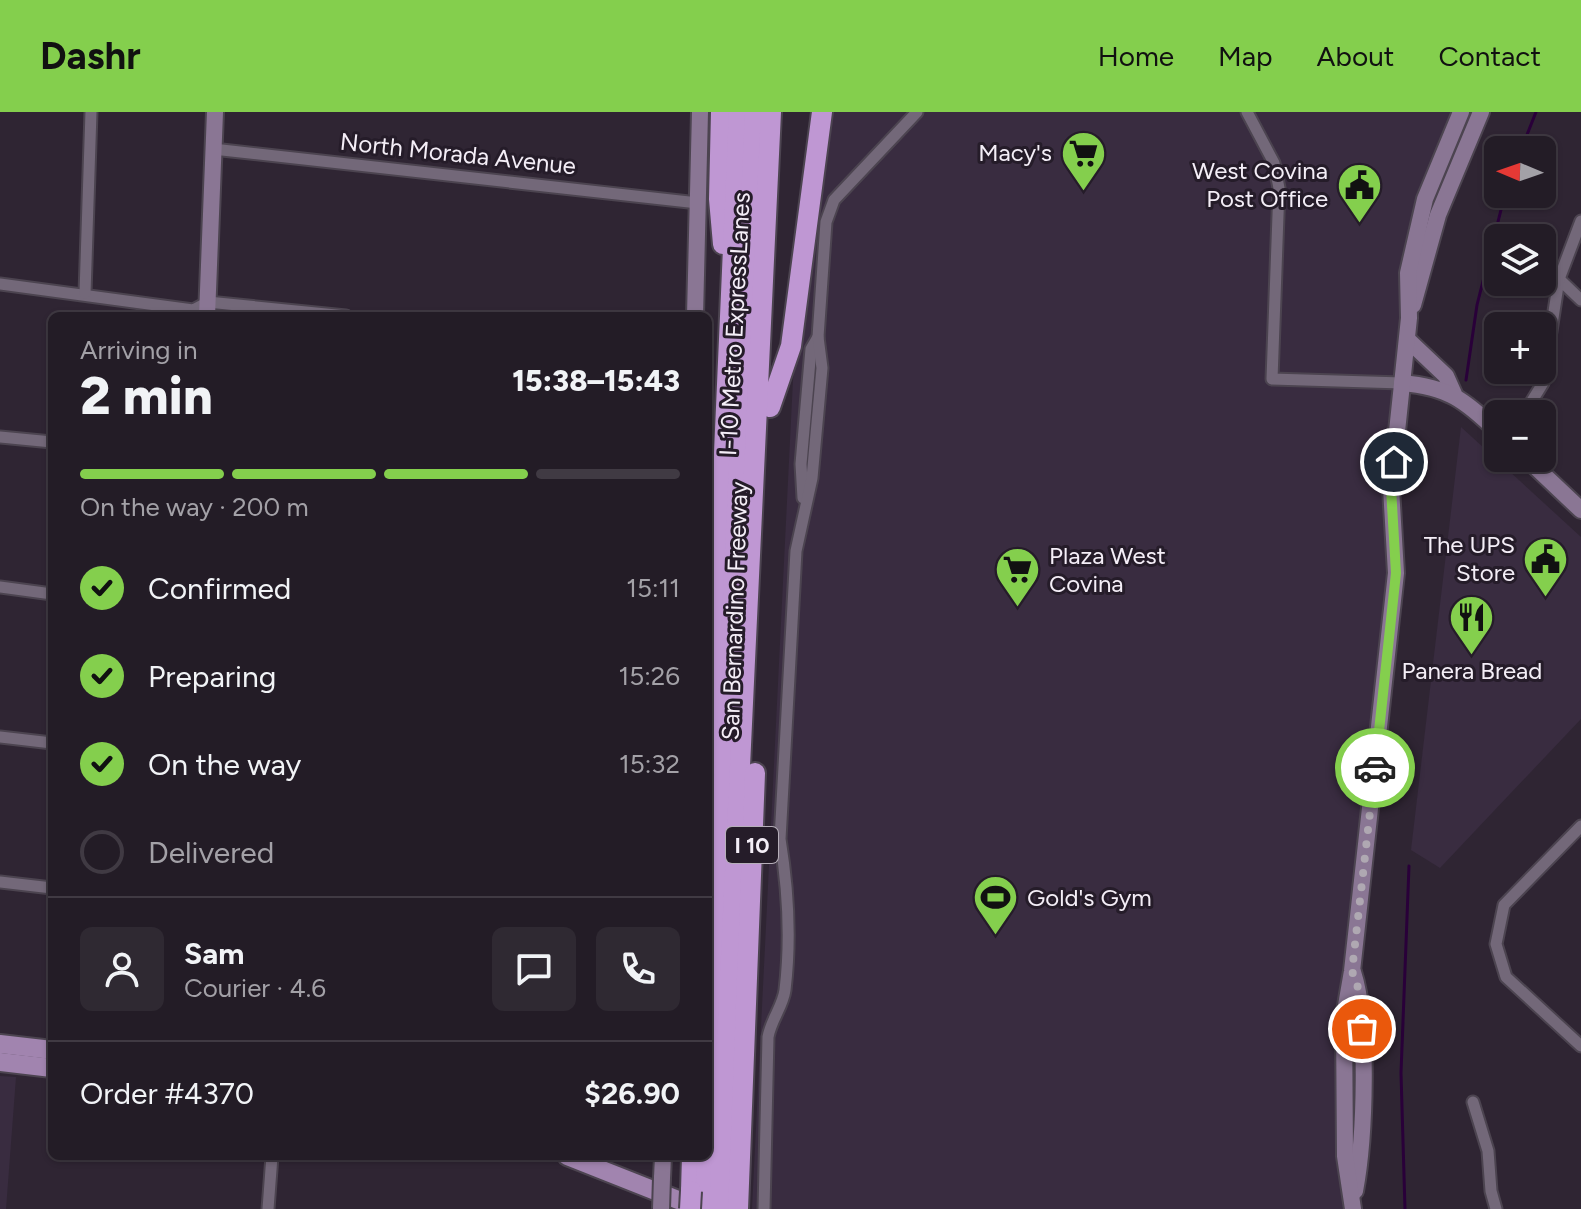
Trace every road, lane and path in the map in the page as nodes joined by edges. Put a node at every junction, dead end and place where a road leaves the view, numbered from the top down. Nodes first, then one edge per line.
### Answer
1 (91, 112) edge
2 (215, 112) edge
3 (700, 112) edge
4 (721, 112) edge
5 (739, 112) edge
6 (755, 112) edge
7 (771, 112) edge
8 (782, 112) edge
9 (822, 112) edge
10 (917, 112) edge
11 (1247, 112) edge
12 (1461, 112) edge
13 (1481, 112) edge
14 (213, 149) junction
15 (698, 203) junction
16 (1581, 221) edge
17 (1559, 279) junction
18 (0, 284) edge
19 (85, 293) junction
20 (1581, 300) edge
21 (208, 309) edge
22 (267, 312) edge
23 (695, 312) edge
24 (1409, 318) junction
25 (730, 337) junction
26 (1407, 339) junction
27 (1402, 383) junction
28 (1454, 394) junction
29 (1533, 400) edge
30 (770, 407) junction
31 (1484, 420) edge
32 (0, 437) edge
33 (48, 442) edge
34 (1541, 472) edge
35 (1581, 510) edge
36 (0, 587) edge
37 (48, 593) edge
38 (712, 684) edge
39 (0, 737) edge
40 (48, 743) edge
41 (1581, 826) edge
42 (0, 882) edge
43 (48, 888) edge
44 (1352, 971) junction
45 (1344, 1033) junction
46 (0, 1044) edge
47 (1581, 1046) edge
48 (48, 1050) edge
49 (712, 1057) edge
50 (0, 1062) edge
51 (48, 1068) edge
52 (1473, 1102) dead end
53 (1362, 1127) junction
54 (712, 1151) edge
55 (272, 1160) edge
56 (579, 1160) edge
57 (663, 1160) edge
58 (693, 1160) edge
59 (707, 1160) edge
60 (711, 1160) edge
61 (1354, 1200) edge
62 (709, 1204) edge
63 (268, 1209) edge
64 (661, 1209) edge
65 (764, 1209) edge
66 (1496, 1209) edge

1 - 19 street
2 - 14 street
3 - 15 street
4 - 25 highway
5 - 25 highway, San Bernardino Freeway / I 10
6 - 49 highway, I-10 Metro ExpressLanes
7 - 54 highway, I-10 Metro ExpressLanes
8 - 30 highway, San Bernardino Freeway / I 10
9 - 30 highway
10 - 65 street
11 - 27 street
12 - 24 street
13 - 24 street
14 - 15 street, North Morada Avenue
14 - 21 street
15 - 23 street
16 - 17 street
17 - 20 street
17 - 29 street
18 - 19 street
19 - 21 street
21 - 22 street
24 - 26 street
25 - 38 highway, San Bernardino Freeway / I 10
26 - 27 street
26 - 28 street
27 - 28 street
27 - 44 street
28 - 31 street
30 - 62 highway, San Bernardino Freeway / I 10
32 - 33 street
34 - 35 street
36 - 37 street
39 - 40 street
41 - 47 street
42 - 43 street
44 - 45 street
44 - 53 street
45 - 53 street
45 - 61 street
46 - 48 main road
50 - 51 main road
52 - 66 street
53 - 61 street
55 - 63 street
56 - 62 main road
57 - 64 street, bridge
58 - 62 highway
59 - 62 highway
60 - 62 highway, I-10 Metro ExpressLanes

